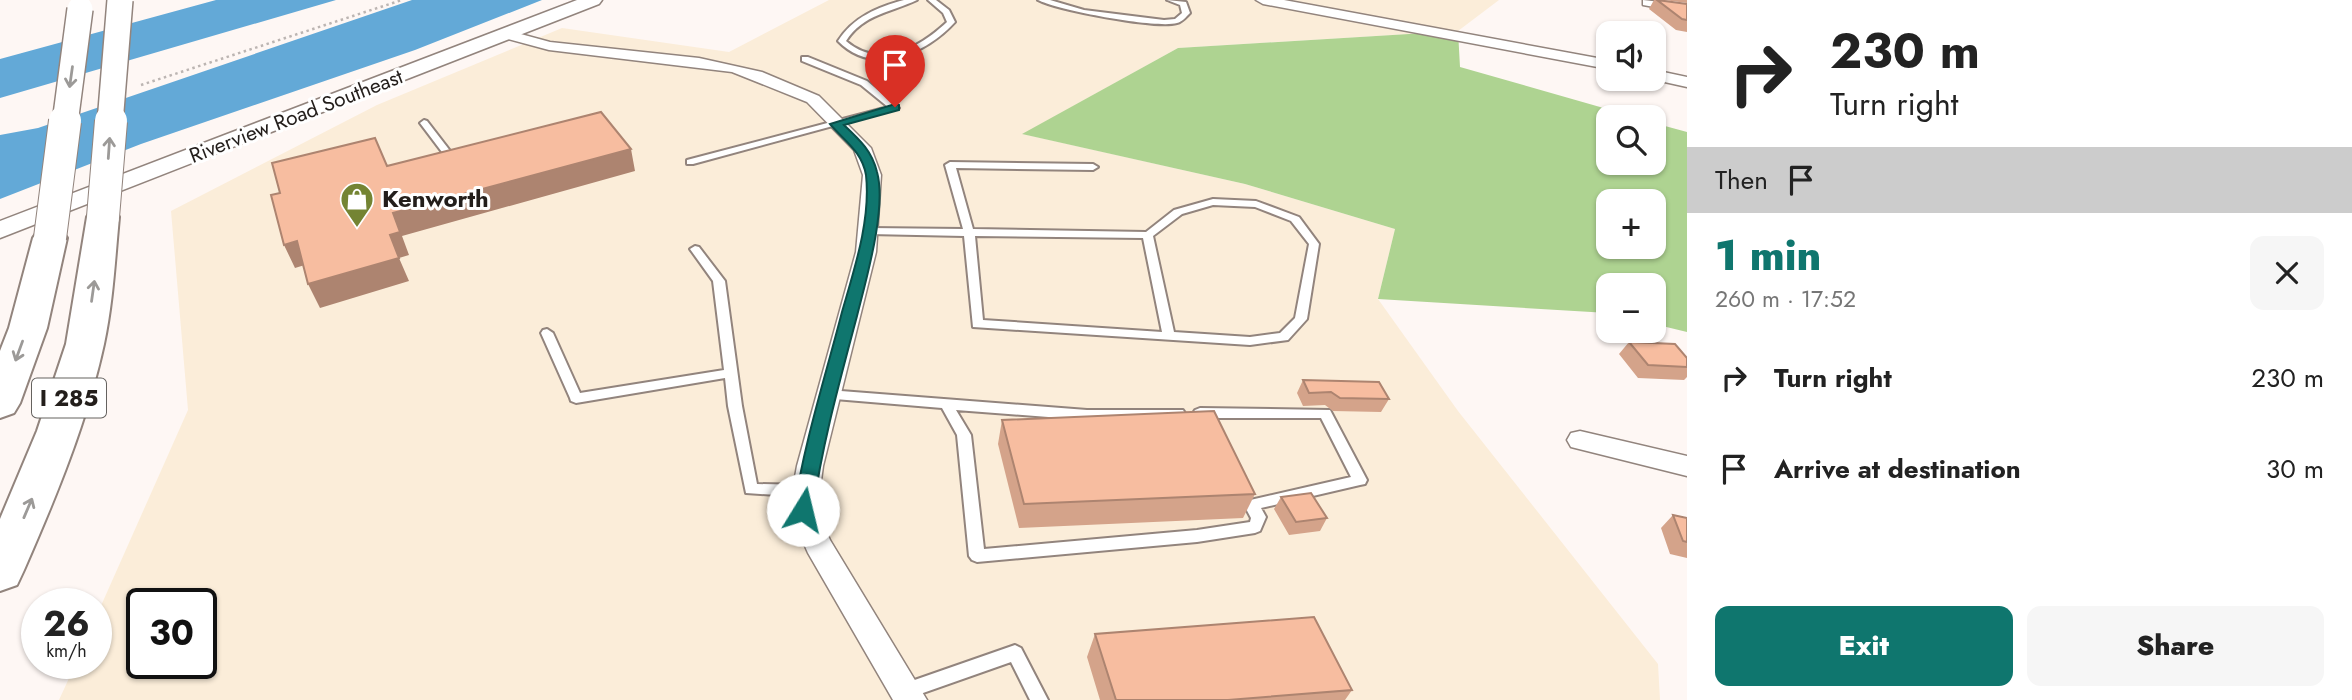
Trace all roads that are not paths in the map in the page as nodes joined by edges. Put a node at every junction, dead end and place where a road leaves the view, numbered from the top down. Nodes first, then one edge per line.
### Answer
1 (120, 0) edge
2 (593, 0) edge
3 (913, 0) edge
4 (932, 0) edge
5 (1042, 0) edge
6 (1171, 0) edge
7 (1263, 0) edge
8 (1648, 2) dead end
9 (81, 4) edge
10 (1687, 9) edge
11 (506, 34) junction
12 (805, 60) dead end
13 (1596, 63) edge
14 (1666, 78) edge
15 (1687, 82) edge
16 (424, 123) dead end
17 (836, 124) junction
18 (451, 158) edge
19 (690, 162) dead end
20 (1093, 167) dead end
21 (0, 230) edge
22 (869, 231) junction
23 (968, 232) junction
24 (1148, 235) junction
25 (695, 249) dead end
26 (547, 333) dead end
27 (1169, 337) junction
28 (731, 373) junction
29 (828, 395) junction
30 (0, 403) edge
31 (947, 405) junction
32 (1580, 440) dead end
33 (1687, 466) edge
34 (806, 491) junction
35 (0, 570) edge
36 (908, 696) edge
37 (1039, 700) edge

35 -> 1 highway, I 285, bridge
2 - 11 street, Riverview Road Southeast
3 - 4 lane
5 - 6 lane
7 - 13 street
8 - 10 street
9 -> 30 highway, I 285, bridge
11 - 17 street
11 - 21 street, Riverview Road Southeast
12 - 17 lane
14 - 15 street
16 - 18 lane
17 - 19 lane
17 - 22 street
20 - 23 lane
22 - 23 lane
22 - 29 street
23 - 24 lane
23 - 27 lane
24 - 27 lane
24 - 27 lane
25 - 28 lane
26 - 28 lane
28 - 34 lane
29 - 31 lane
29 - 34 street
31 - 31 lane
32 - 33 street
34 - 36 street
36 - 37 lane

